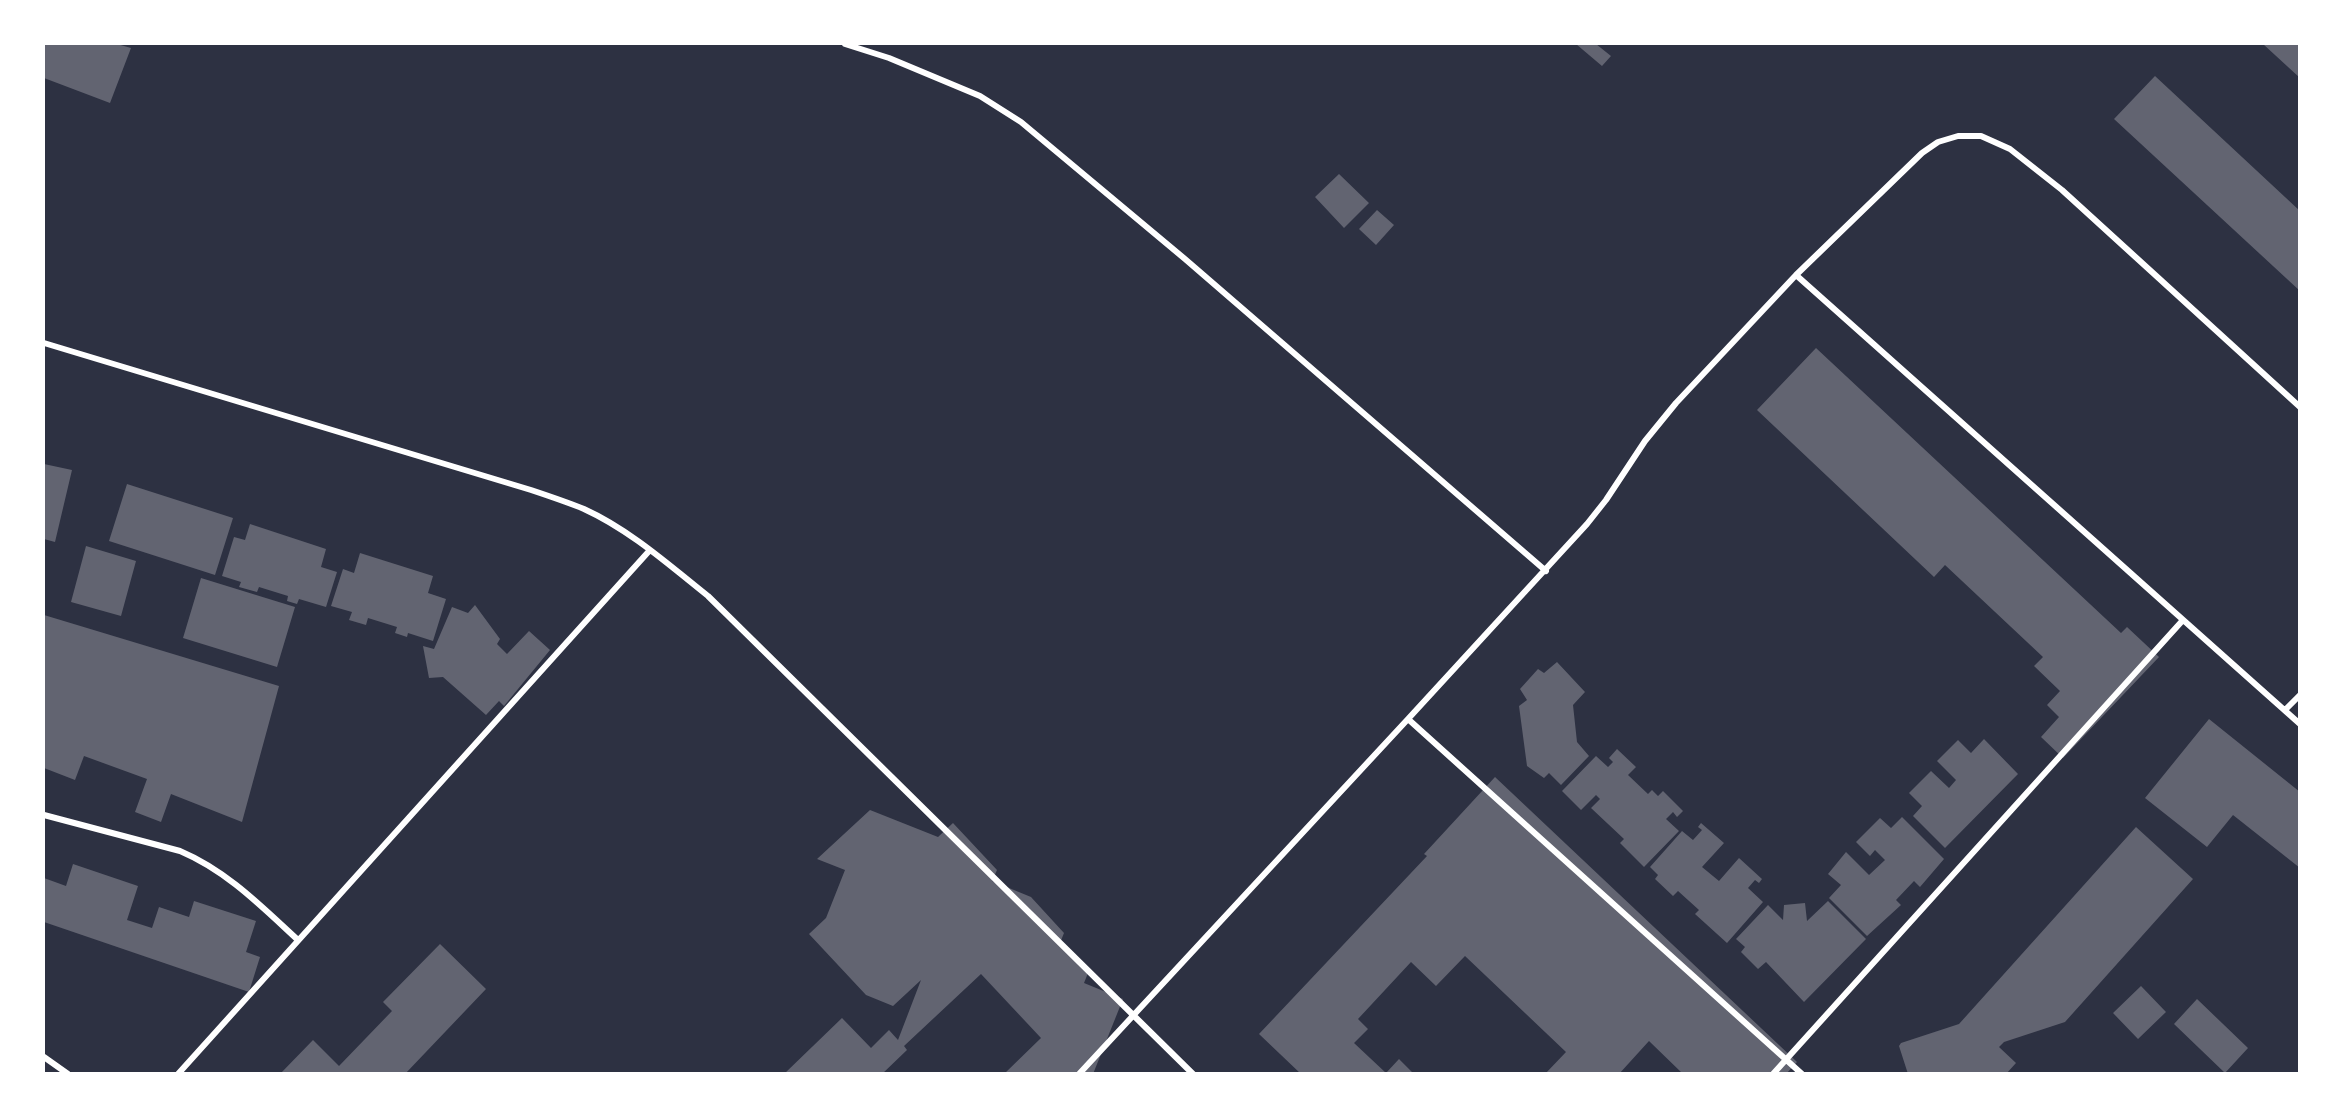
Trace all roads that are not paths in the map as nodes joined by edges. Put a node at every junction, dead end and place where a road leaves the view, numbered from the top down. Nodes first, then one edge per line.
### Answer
1 (845, 44) edge
2 (1796, 275) junction
3 (44, 343) edge
4 (2300, 407) edge
5 (650, 550) junction
6 (1546, 571) junction
7 (2183, 620) junction
8 (2300, 695) edge
9 (2285, 710) junction
10 (1408, 719) junction
11 (2300, 724) edge
12 (44, 815) edge
13 (298, 940) junction
14 (1134, 1015) junction
15 (44, 1057) edge
16 (1786, 1059) junction
17 (68, 1074) edge
18 (178, 1074) edge
19 (1078, 1074) edge
20 (1193, 1074) edge
21 (1773, 1074) edge
22 (1802, 1074) edge

1 - 6 street
2 - 4 street
2 - 6 street
2 - 7 street
3 - 5 street
5 - 13 street
5 - 14 street
6 - 10 street
7 - 9 street
7 - 16 street
8 - 9 street
9 - 11 street
10 - 14 street
10 - 16 street
12 - 13 street
13 - 18 street
14 - 19 street
14 - 20 street
15 - 17 street
16 - 21 street
16 - 22 street

